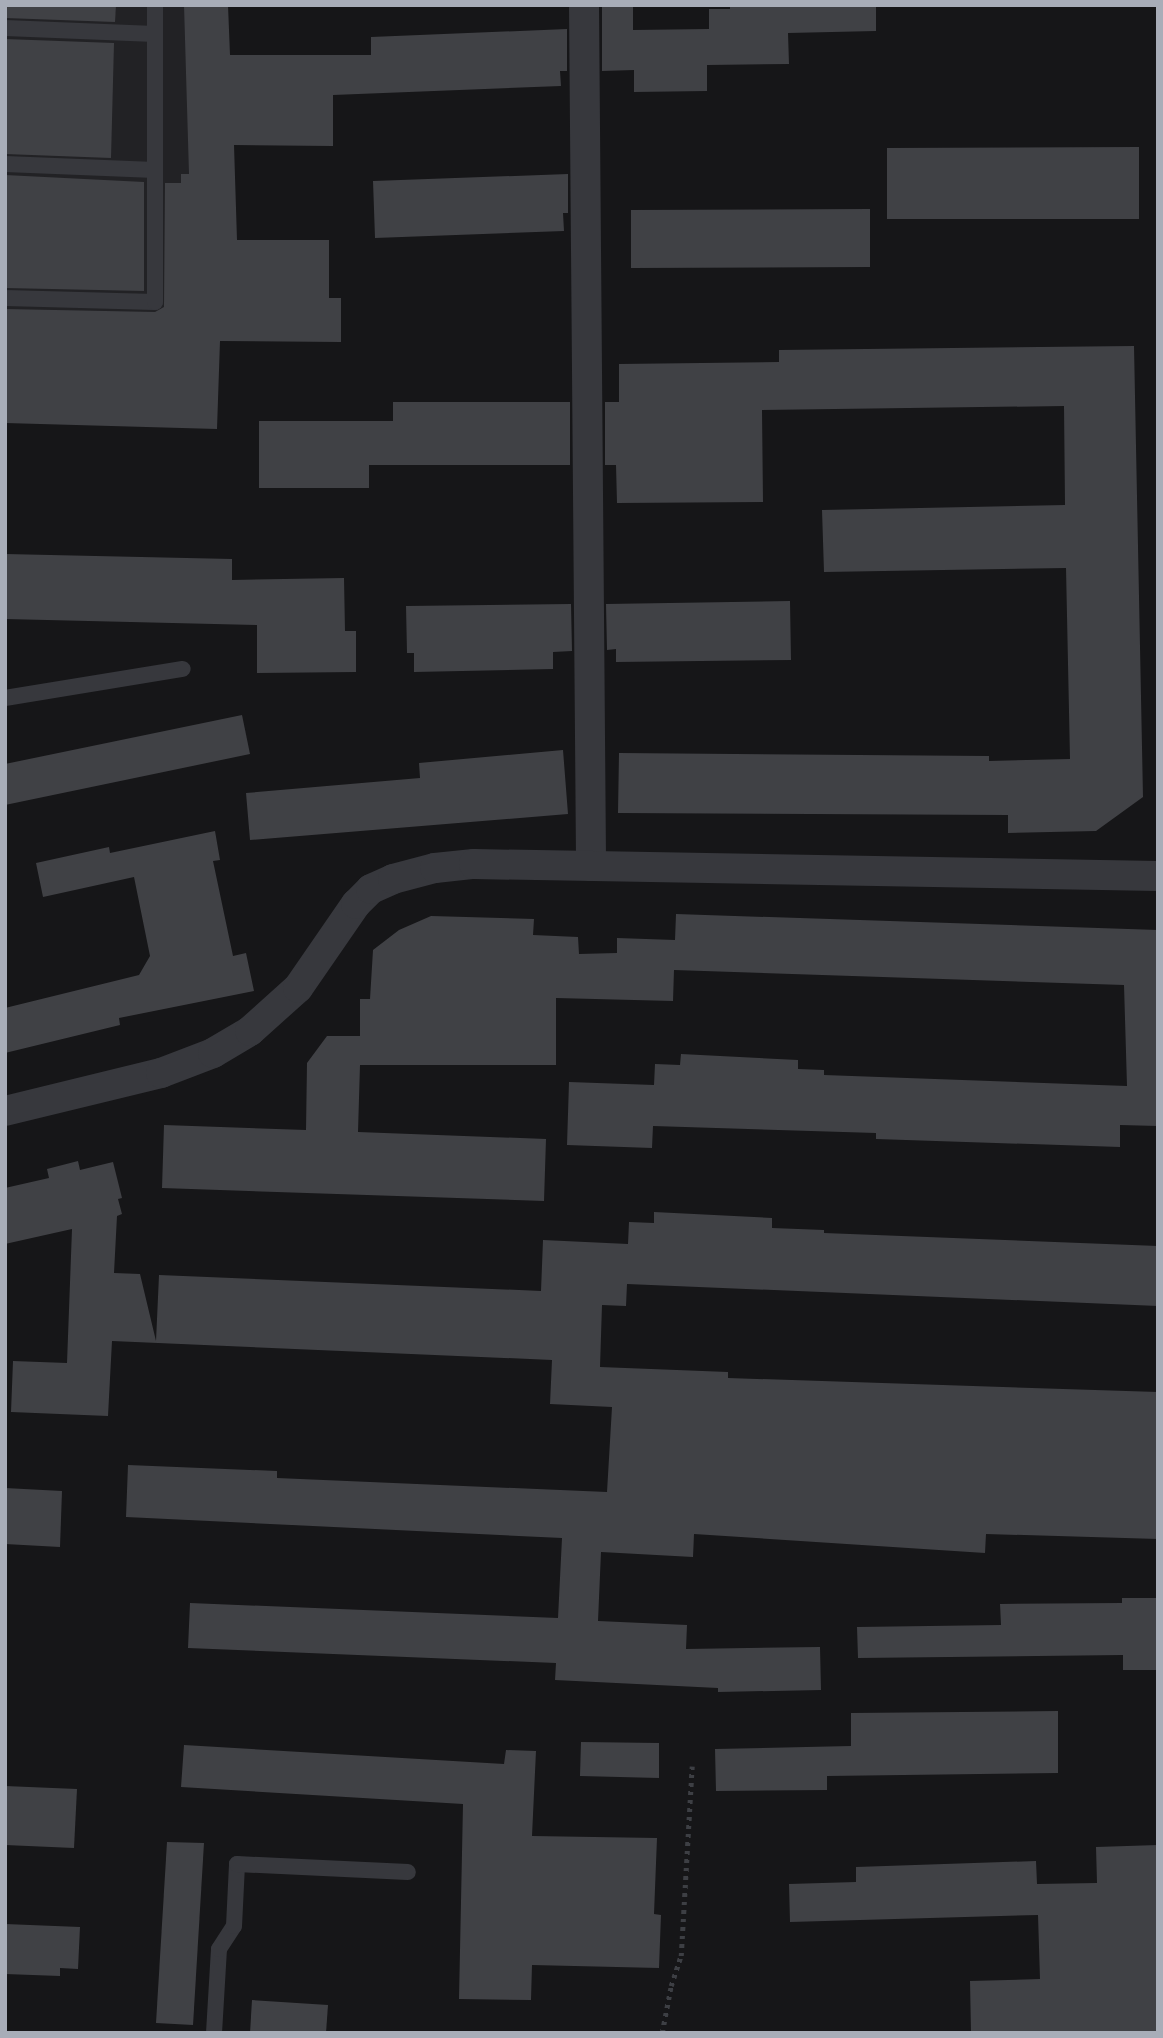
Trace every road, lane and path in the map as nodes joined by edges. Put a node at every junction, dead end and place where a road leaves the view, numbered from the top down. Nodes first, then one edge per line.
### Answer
1 (155, 5) edge
2 (584, 5) edge
3 (5, 28) edge
4 (155, 34) junction
5 (5, 164) edge
6 (155, 170) junction
7 (5, 298) edge
8 (183, 669) dead end
9 (5, 698) edge
10 (591, 866) junction
11 (1158, 876) edge
12 (5, 1111) edge
13 (692, 1766) dead end
14 (408, 1872) dead end
15 (214, 2033) edge
16 (662, 2033) edge

1 - 4 lane
2 - 10 street
3 - 4 lane
4 - 6 lane
5 - 6 lane
6 - 7 lane
8 - 9 lane
10 - 11 street
10 - 12 street
13 - 16 path
14 - 15 lane

